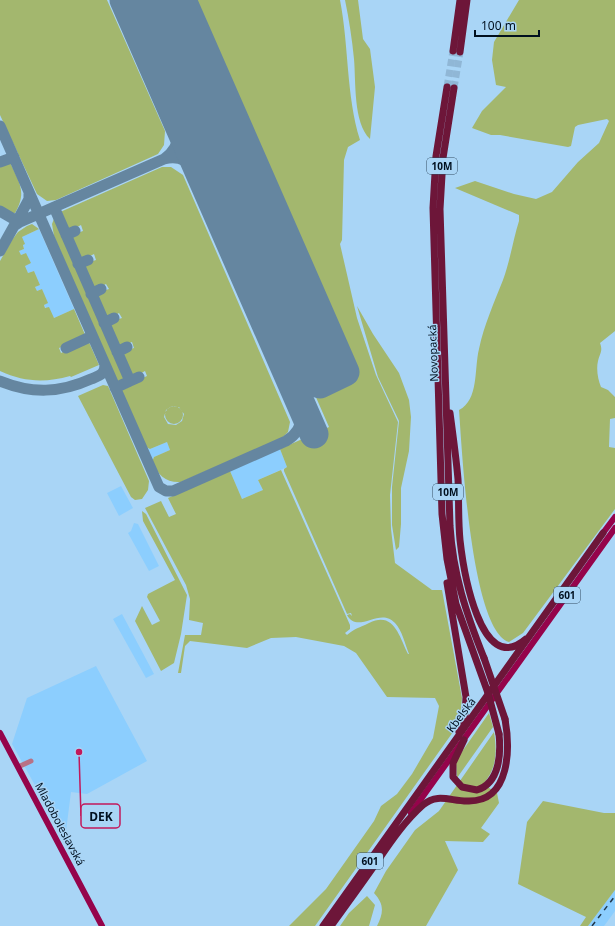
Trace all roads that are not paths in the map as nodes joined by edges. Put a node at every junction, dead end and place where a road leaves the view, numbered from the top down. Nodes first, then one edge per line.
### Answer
1 (460, 0) edge
2 (467, 0) edge
3 (444, 367) junction
4 (615, 517) edge
5 (615, 528) edge
6 (603, 533) joint
7 (444, 537) junction
8 (539, 625) junction
9 (0, 733) edge
10 (464, 740) junction
11 (451, 747) junction
12 (31, 761) dead end
13 (18, 767) junction
14 (403, 824) junction
15 (101, 925) edge
16 (323, 926) edge
17 (331, 926) edge

1 - 2 highway
3 - 7 highway, Novopacká / 10M
3 - 8 highway, 10M
3 - 14 highway, Novopacká / 10M, bridge
4 - 6 main road, Kbelská / 601
5 - 10 main road, Kbelská / 601
6 - 8 highway, Kbelská / 601
7 - 10 highway, 10M, bridge
7 - 11 highway, 10M
8 - 11 highway, Kbelská / 601
9 - 13 main road, Mladoboleslavská
10 - 14 main road, Kbelská / 601
11 - 16 highway, Kbelská / 601
12 - 13 street
13 - 15 main road, Mladoboleslavská
14 - 17 highway, Kbelská / 601

